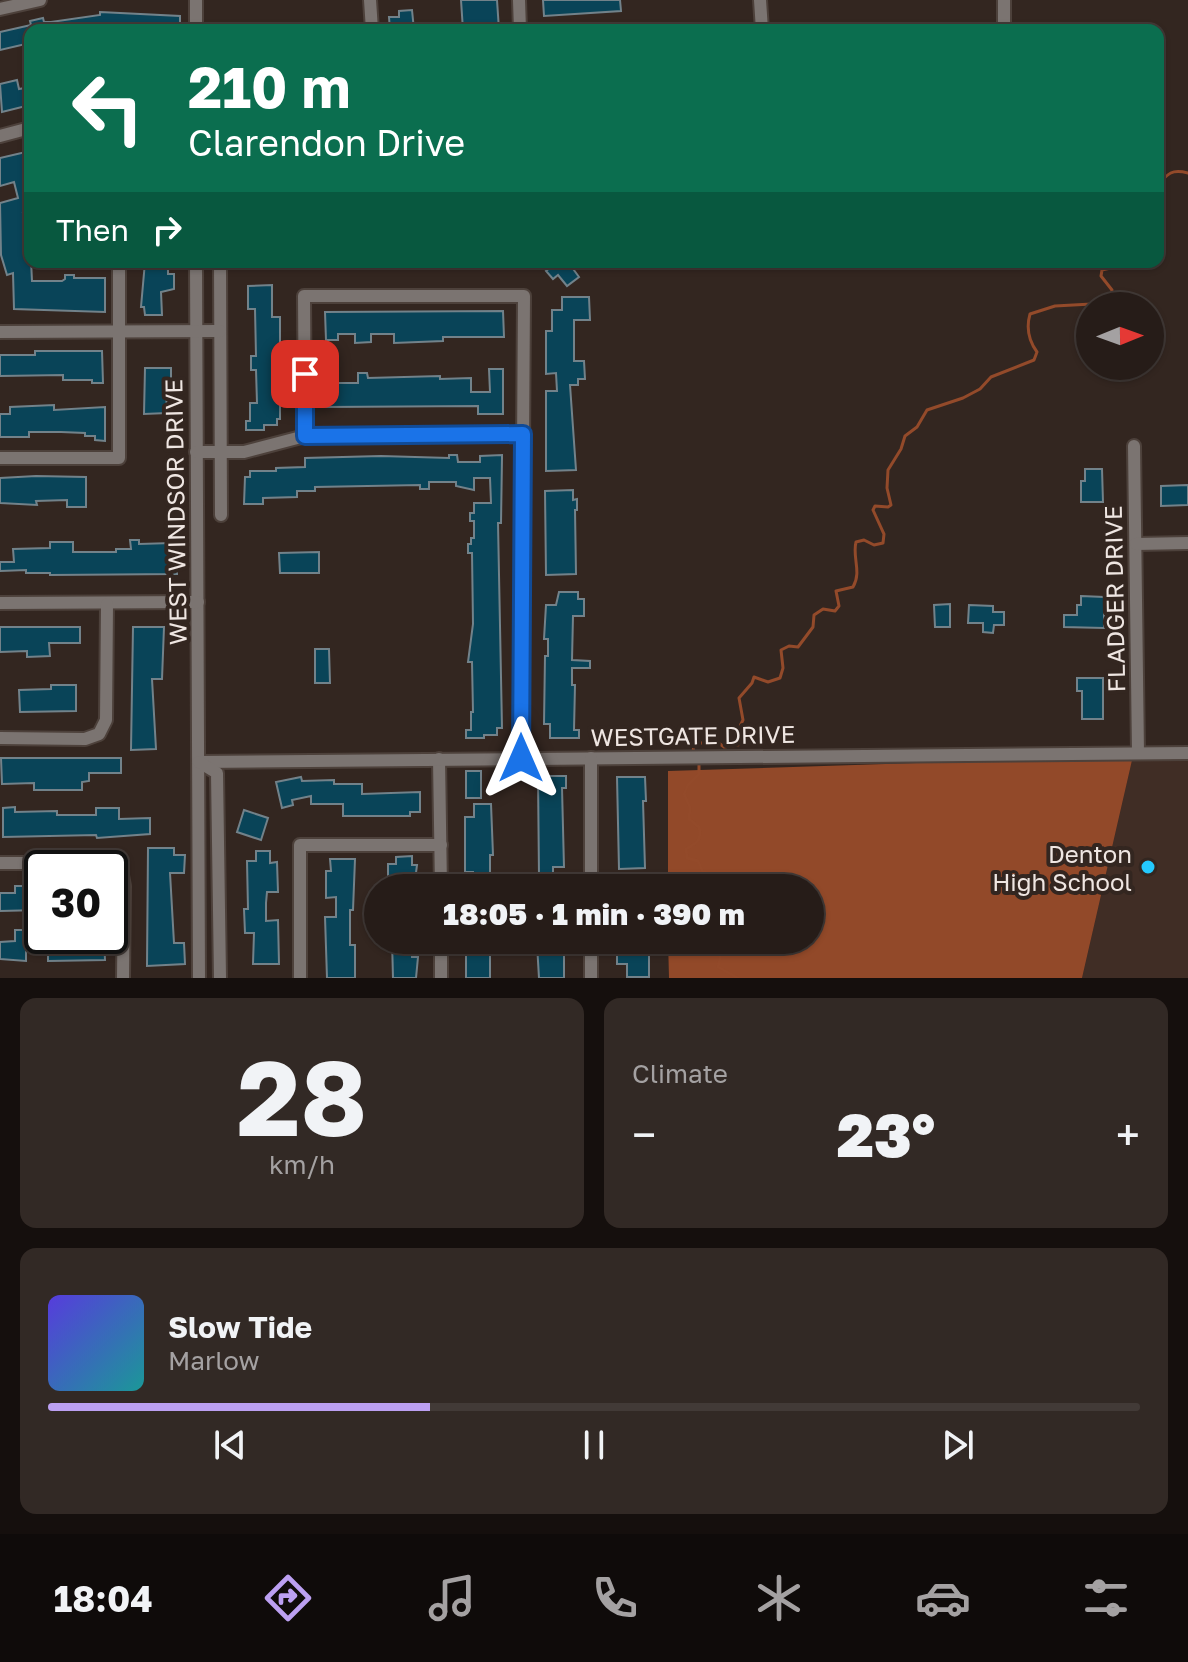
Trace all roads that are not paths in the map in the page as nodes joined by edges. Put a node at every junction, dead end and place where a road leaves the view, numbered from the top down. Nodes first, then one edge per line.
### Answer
1 (40, 0) edge
2 (196, 0) edge
3 (370, 0) edge
4 (519, 0) edge
5 (760, 0) edge
6 (1004, 0) edge
7 (0, 9) edge
8 (196, 24) edge
9 (372, 24) edge
10 (520, 24) edge
11 (762, 24) edge
12 (1004, 24) edge
13 (24, 130) edge
14 (0, 136) edge
15 (119, 268) edge
16 (196, 268) edge
17 (220, 268) edge
18 (196, 330) junction
19 (120, 331) junction
20 (220, 331) junction
21 (0, 332) edge
22 (523, 434) junction
23 (305, 436) junction
24 (1134, 446) dead end
25 (196, 452) junction
26 (221, 452) junction
27 (0, 458) edge
28 (221, 515) dead end
29 (1188, 543) edge
30 (1136, 544) junction
31 (198, 602) junction
32 (0, 603) edge
33 (107, 604) junction
34 (0, 738) edge
35 (1138, 753) junction
36 (1188, 753) edge
37 (521, 758) junction
38 (591, 758) junction
39 (439, 759) junction
40 (199, 762) junction
41 (441, 845) junction
42 (0, 863) edge
43 (441, 874) edge
44 (591, 874) edge
45 (441, 954) edge
46 (591, 954) edge
47 (123, 978) edge
48 (199, 978) edge
49 (220, 978) edge
50 (300, 978) edge
51 (441, 978) edge
52 (591, 978) edge

1 - 7 street
2 - 8 street
3 - 9 street
4 - 10 street
5 - 11 street
6 - 12 street
13 - 14 street
15 - 19 street
16 - 18 street, WEST WINDSOR DRIVE
17 - 20 street
18 - 19 street
18 - 20 street
18 - 25 street, WEST WINDSOR DRIVE
19 - 21 street
19 - 27 street
20 - 26 street
22 - 23 street
22 - 23 street
22 - 37 street
23 - 26 street
24 - 30 street, FLADGER DRIVE
25 - 26 street
25 - 31 street, WEST WINDSOR DRIVE
26 - 28 street
29 - 30 street
30 - 35 street, FLADGER DRIVE
31 - 33 street
31 - 40 street, WEST WINDSOR DRIVE
32 - 33 street
33 - 34 street
35 - 36 street, WESTGATE DRIVE
35 - 38 street, WESTGATE DRIVE
37 - 38 street, WESTGATE DRIVE
37 - 39 street, WESTGATE DRIVE
38 - 44 street
39 - 40 street, WESTGATE DRIVE
39 - 41 street
40 - 48 street, WEST WINDSOR DRIVE
40 - 49 street
41 - 43 street
41 - 50 street
42 - 47 street
45 - 51 street
46 - 52 street

